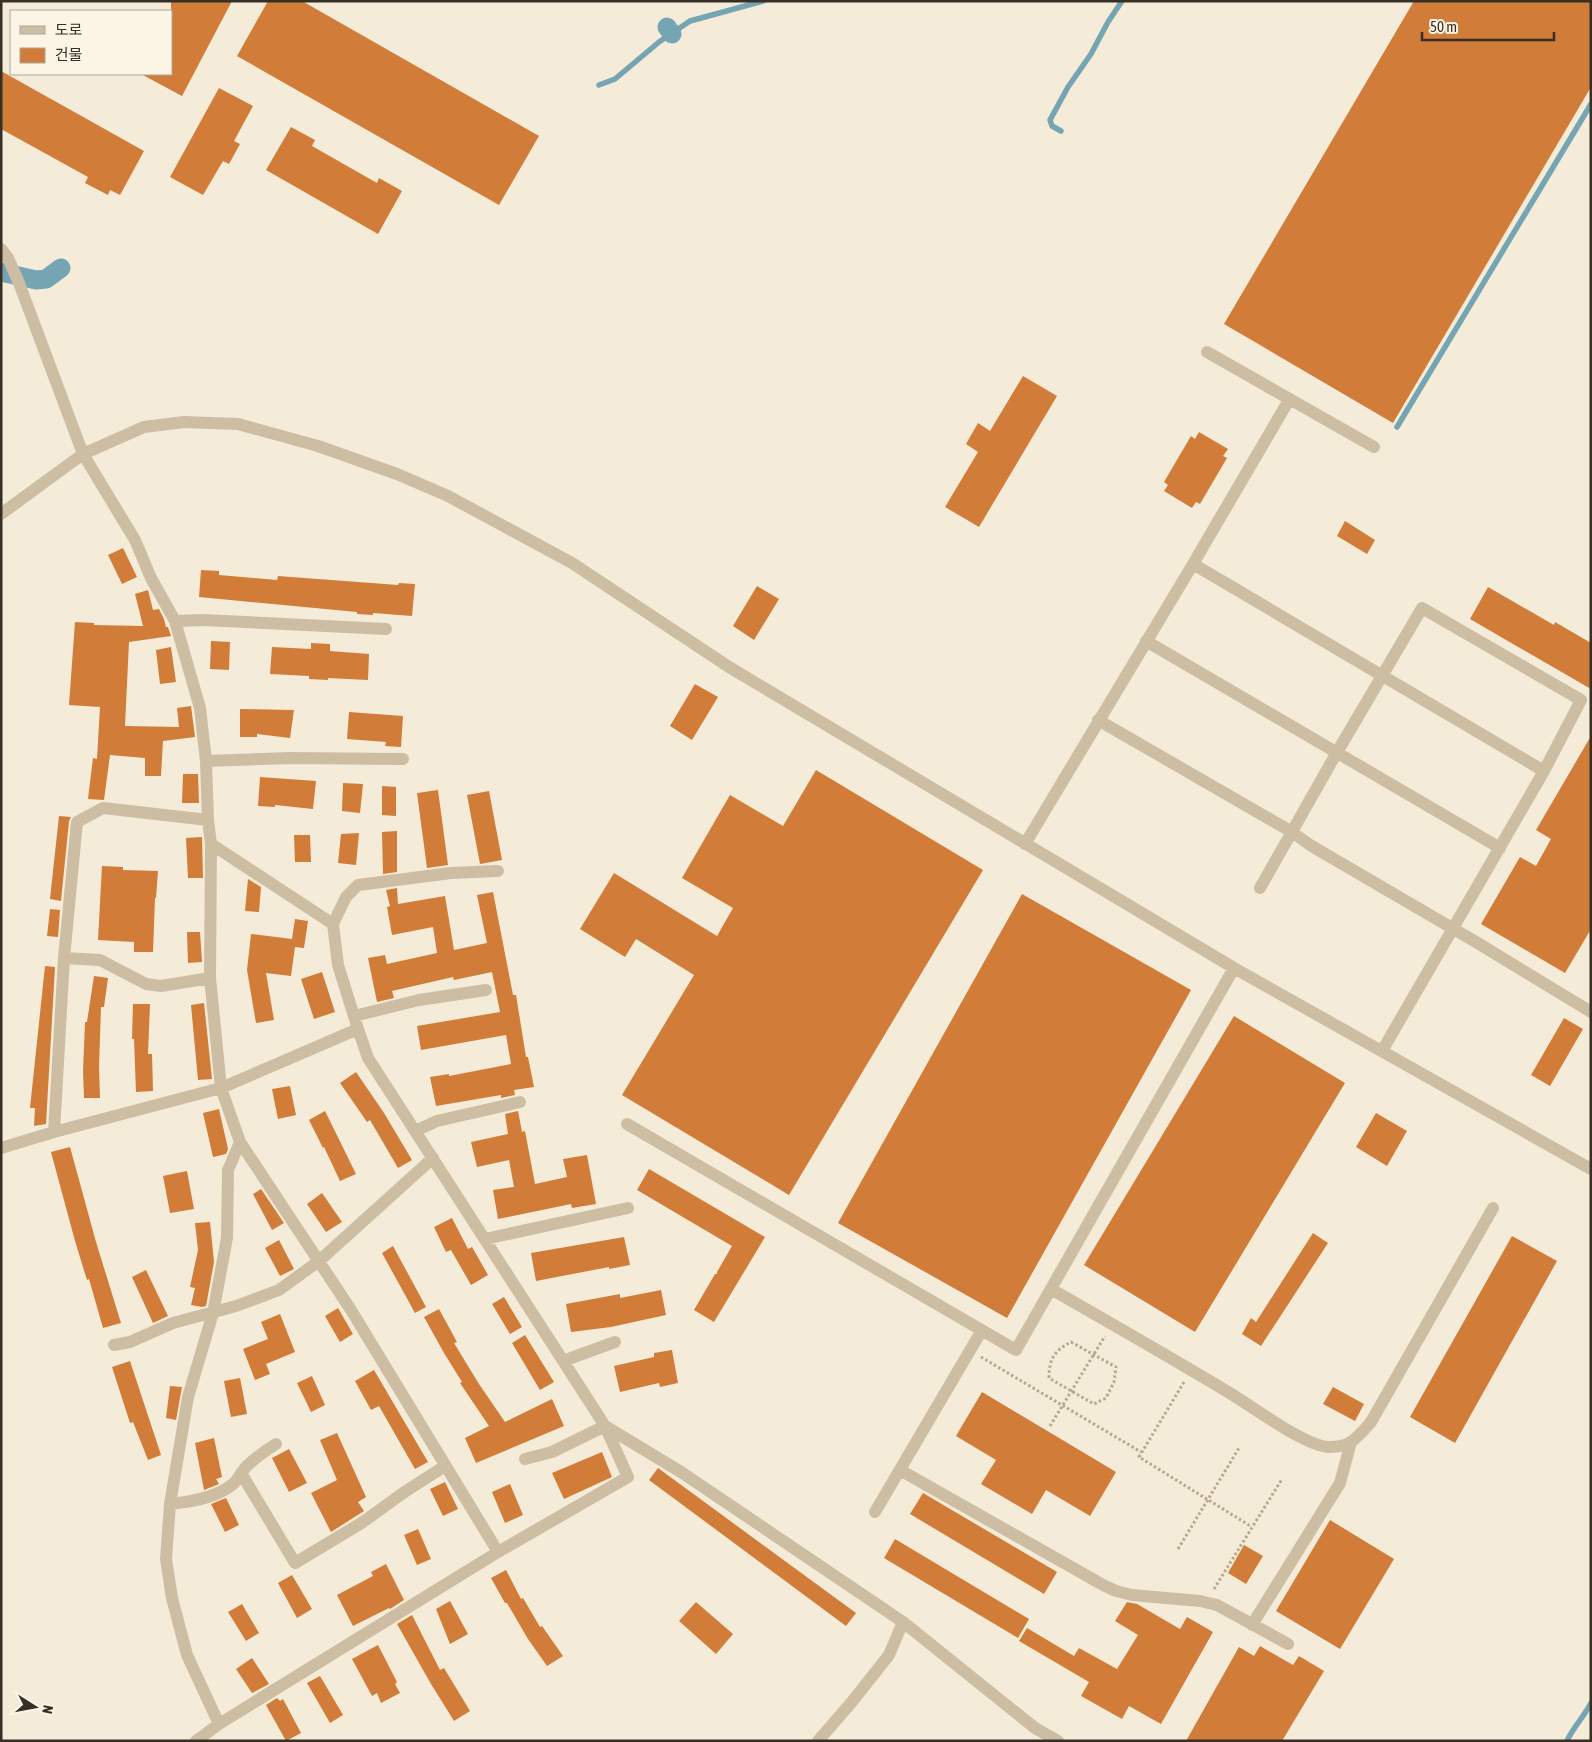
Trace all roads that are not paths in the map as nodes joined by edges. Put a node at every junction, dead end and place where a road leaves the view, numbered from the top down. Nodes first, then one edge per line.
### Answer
1 (1, 249) edge
2 (1207, 352) dead end
3 (1289, 400) junction
4 (1374, 447) dead end
5 (83, 454) junction
6 (1, 514) edge
7 (1193, 564) junction
8 (175, 621) junction
9 (386, 629) dead end
10 (1146, 642) junction
11 (1382, 676) junction
12 (1098, 720) junction
13 (1336, 754) junction
14 (403, 759) dead end
15 (206, 761) junction
16 (1544, 771) junction
17 (208, 820) junction
18 (1292, 832) junction
19 (211, 844) junction
20 (1025, 844) junction
21 (1500, 848) junction
22 (498, 871) dead end
23 (1260, 888) dead end
24 (333, 924) junction
25 (1452, 929) junction
26 (64, 958) junction
27 (1234, 968) junction
28 (210, 978) junction
29 (486, 990) dead end
30 (1591, 1012) edge
31 (354, 1016) junction
32 (358, 1029) junction
33 (1382, 1051) junction
34 (220, 1088) junction
35 (520, 1102) dead end
36 (627, 1124) dead end
37 (415, 1130) junction
38 (54, 1132) junction
39 (240, 1142) junction
40 (1, 1148) edge
41 (432, 1158) junction
42 (1591, 1168) edge
43 (628, 1208) dead end
44 (1493, 1208) dead end
45 (485, 1239) junction
46 (319, 1261) junction
47 (1051, 1289) junction
48 (213, 1312) junction
49 (982, 1330) junction
50 (616, 1342) dead end
51 (114, 1345) dead end
52 (563, 1361) junction
53 (605, 1426) junction
54 (1351, 1442) junction
55 (276, 1444) dead end
56 (525, 1459) dead end
57 (445, 1466) junction
58 (900, 1470) junction
59 (241, 1474) junction
60 (170, 1504) junction
61 (875, 1512) dead end
62 (498, 1552) junction
63 (903, 1622) junction
64 (1252, 1625) junction
65 (1288, 1644) dead end
66 (219, 1724) junction
67 (196, 1741) edge
68 (818, 1741) edge
69 (1058, 1741) edge

1 - 5 street
2 - 3 street
3 - 4 street
3 - 7 street
5 - 6 street
5 - 8 street
5 - 20 street
7 - 10 street
7 - 11 street
8 - 9 street
8 - 15 street
10 - 12 street
10 - 13 street
11 - 13 street
11 - 16 street
11 - 16 street
12 - 18 street
12 - 20 street
13 - 18 street
13 - 21 street
14 - 15 street
15 - 17 street
16 - 21 street
17 - 19 street
17 - 26 street
18 - 23 street
18 - 25 street
19 - 24 street
19 - 28 street
20 - 27 street
21 - 25 street
22 - 24 street
24 - 31 street
25 - 30 street
25 - 33 street
26 - 28 street
26 - 38 street
27 - 33 street
27 - 47 street
28 - 34 street
29 - 31 street
31 - 32 street
32 - 34 street
32 - 37 street
33 - 42 street
34 - 38 street
34 - 39 street
35 - 37 street
36 - 49 street
37 - 41 street
38 - 40 street
39 - 46 street
39 - 48 street
41 - 45 street
41 - 46 street
43 - 45 street
44 - 54 street
45 - 52 street
46 - 48 street
46 - 57 street
47 - 49 street
47 - 54 street
48 - 51 street
48 - 60 street
49 - 58 street
50 - 52 street
52 - 53 street
53 - 56 street
53 - 62 street
53 - 63 street
54 - 64 street
55 - 59 street
57 - 59 street
57 - 62 street
58 - 61 street
58 - 64 street
59 - 60 street
60 - 66 street
62 - 66 street
63 - 68 street
63 - 69 street
64 - 65 street
66 - 67 street

